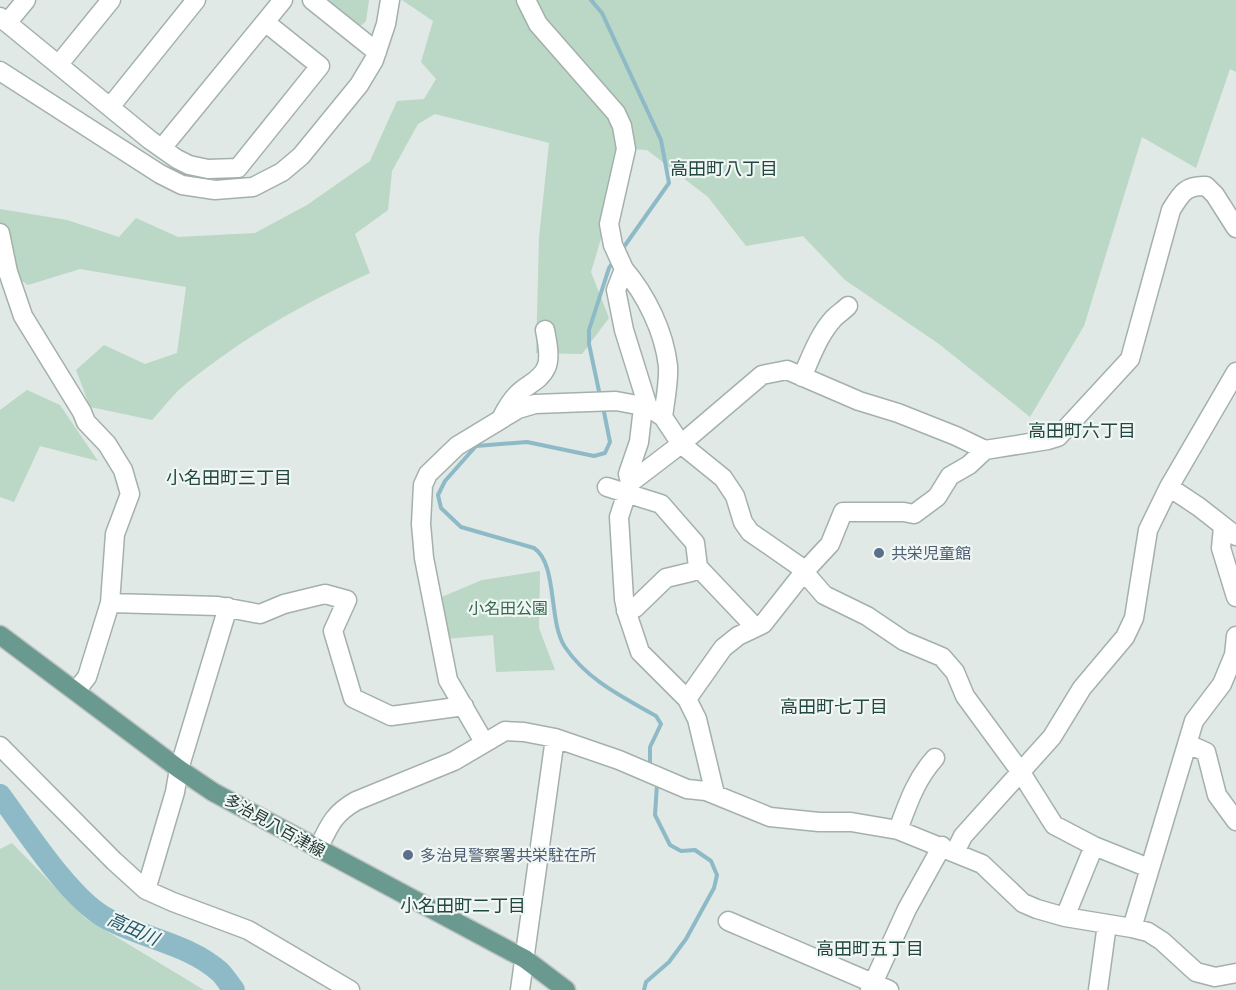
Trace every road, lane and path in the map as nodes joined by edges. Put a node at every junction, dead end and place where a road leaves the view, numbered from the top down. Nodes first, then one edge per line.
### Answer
1 (26, 0) edge
2 (111, 0) edge
3 (196, 0) edge
4 (283, 0) edge
5 (312, 0) edge
6 (390, 0) edge
7 (526, 0) edge
8 (4, 20) edge
9 (265, 22) junction
10 (377, 52) junction
11 (59, 64) junction
12 (0, 71) edge
13 (110, 107) junction
14 (162, 148) junction
15 (1236, 228) edge
16 (0, 233) edge
17 (620, 261) junction
18 (848, 306) dead end
19 (545, 330) dead end
20 (1236, 372) edge
21 (802, 377) junction
22 (647, 407) junction
23 (663, 417) junction
24 (501, 419) junction
25 (681, 444) junction
26 (985, 450) junction
27 (607, 487) dead end
28 (629, 487) junction
29 (1169, 487) junction
30 (1229, 532) edge
31 (699, 568) junction
32 (804, 572) junction
33 (1236, 597) edge
34 (110, 603) junction
35 (228, 607) junction
36 (627, 612) junction
37 (755, 627) junction
38 (0, 635) edge
39 (1236, 636) edge
40 (76, 691) junction
41 (687, 699) junction
42 (464, 705) junction
43 (555, 738) junction
44 (484, 742) junction
45 (1188, 744) junction
46 (0, 746) edge
47 (935, 758) dead end
48 (179, 769) junction
49 (1020, 771) junction
50 (715, 794) junction
51 (1236, 821) edge
52 (898, 830) junction
53 (1094, 846) junction
54 (318, 849) junction
55 (949, 849) junction
56 (1149, 868) junction
57 (146, 890) junction
58 (1065, 917) junction
59 (728, 921) dead end
60 (1107, 924) junction
61 (1132, 928) junction
62 (525, 959) junction
63 (1235, 974) edge
64 (1207, 984) edge
65 (878, 988) edge
66 (350, 990) edge
67 (520, 990) edge
68 (566, 990) edge
69 (1098, 990) edge

1 - 8 street
2 - 11 street
3 - 13 street
4 - 9 street
5 - 10 street
6 - 10 street
7 - 17 street
8 - 11 street
9 - 14 street
9 - 14 street
10 - 12 street
11 - 13 street
13 - 14 street
15 - 26 street
16 - 34 street
17 - 22 street
17 - 23 street
18 - 21 street
19 - 24 street
20 - 29 street
21 - 25 street
21 - 26 street
22 - 23 street
22 - 24 street
22 - 28 street
23 - 25 street
24 - 42 street
25 - 28 street
25 - 32 street
26 - 32 street
27 - 28 street
28 - 31 street
28 - 36 street
29 - 30 street
29 - 49 street
30 - 33 street
31 - 36 street
31 - 37 street
32 - 37 street
32 - 49 street
34 - 35 street
34 - 40 street
35 - 42 street
35 - 48 street
36 - 41 street
37 - 41 street
38 - 40 main road, 多治見八百津線
39 - 45 street
40 - 48 main road, 多治見八百津線
41 - 50 street
42 - 44 street
43 - 44 street
43 - 50 street
43 - 62 street
44 - 54 street
45 - 51 street
45 - 56 street
46 - 57 street
47 - 52 street
48 - 54 main road, 多治見八百津線
48 - 57 street
49 - 53 street
49 - 55 street
50 - 52 street
52 - 55 street
53 - 56 street
53 - 58 street
54 - 62 main road, 多治見八百津線
55 - 58 street
55 - 65 street
56 - 61 street
57 - 66 street
58 - 60 street
59 - 65 street
60 - 61 street
60 - 69 street
61 - 64 street
62 - 67 street
62 - 68 main road, 多治見八百津線
63 - 64 street

